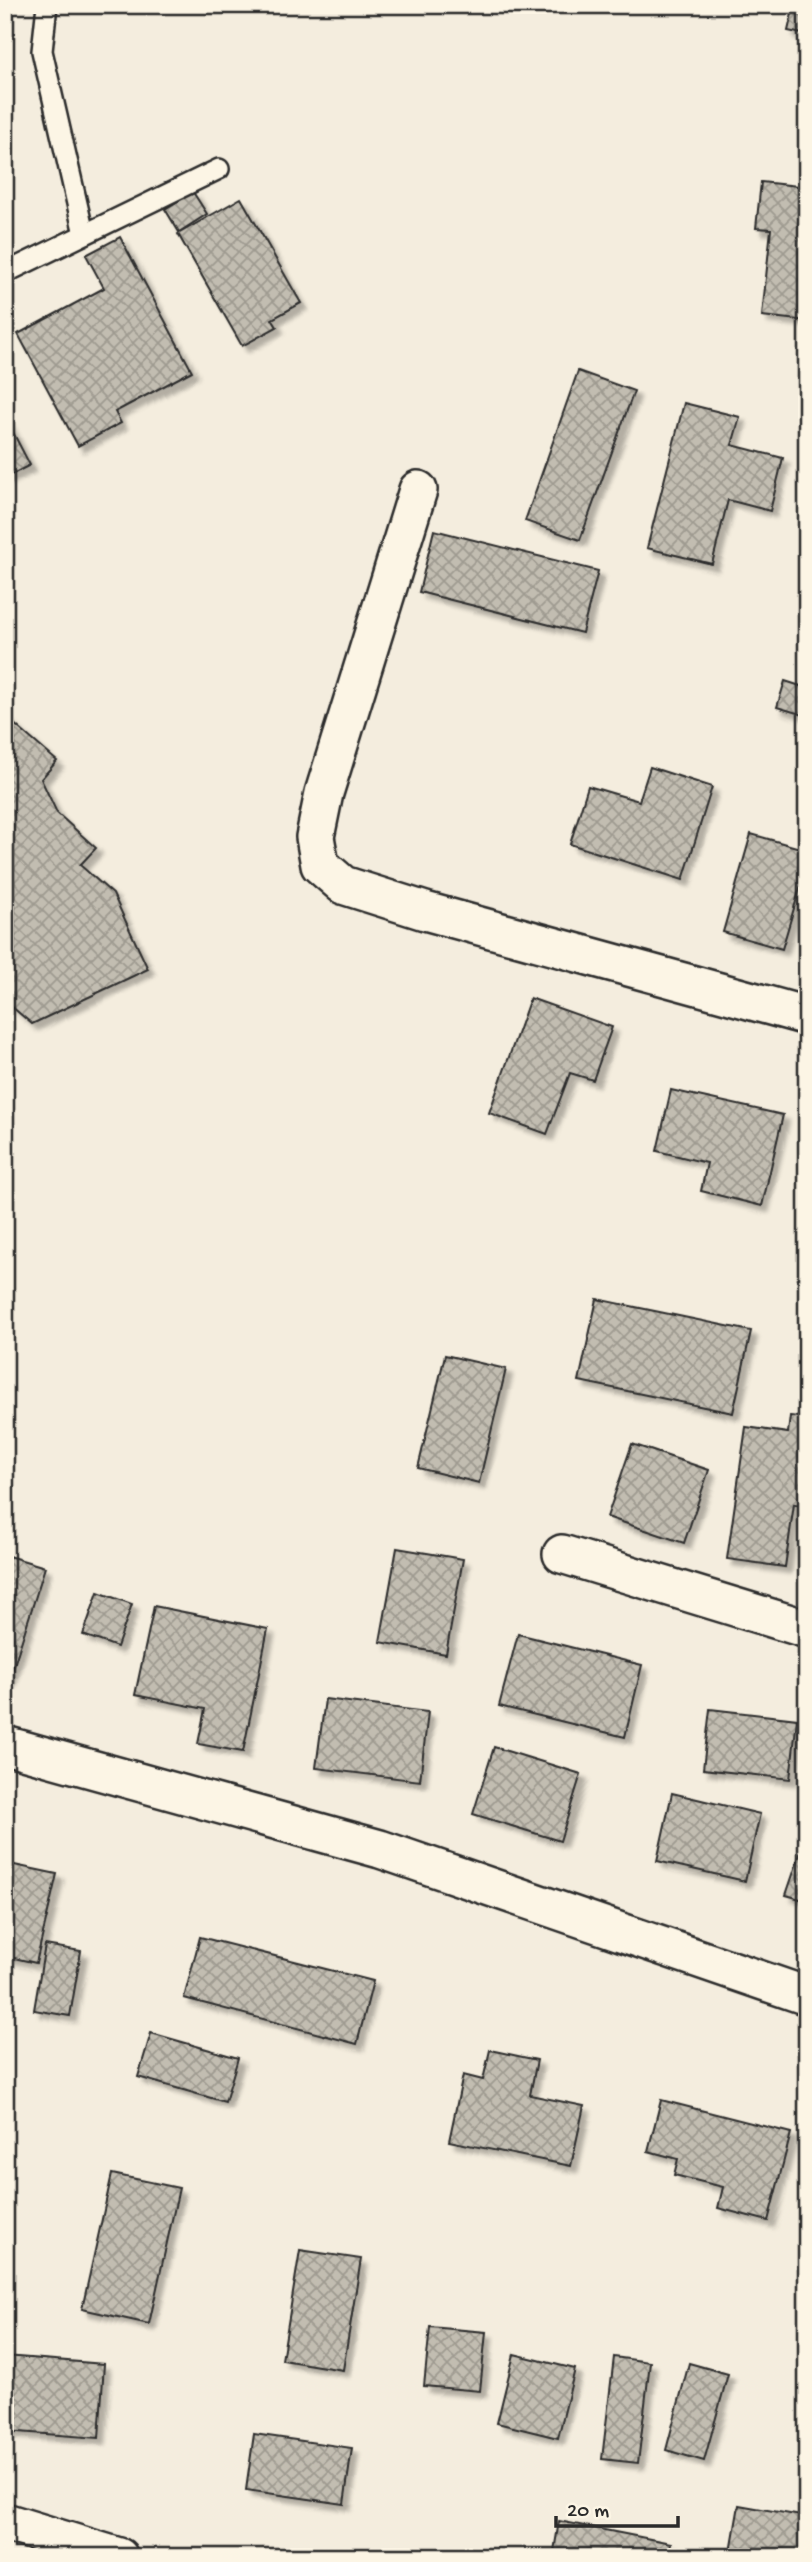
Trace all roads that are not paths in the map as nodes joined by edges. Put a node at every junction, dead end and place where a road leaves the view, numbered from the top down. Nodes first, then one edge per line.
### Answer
1 (47, 5) edge
2 (219, 169) dead end
3 (84, 234) junction
4 (5, 273) edge
5 (418, 490) dead end
6 (807, 1016) edge
7 (562, 1554) dead end
8 (807, 1629) edge
9 (5, 1745) edge
10 (807, 1996) edge
11 (5, 2522) edge
12 (119, 2557) edge

1 - 3 lane
2 - 3 lane
3 - 4 lane
5 - 6 street
7 - 8 street
9 - 10 street
11 - 12 street

